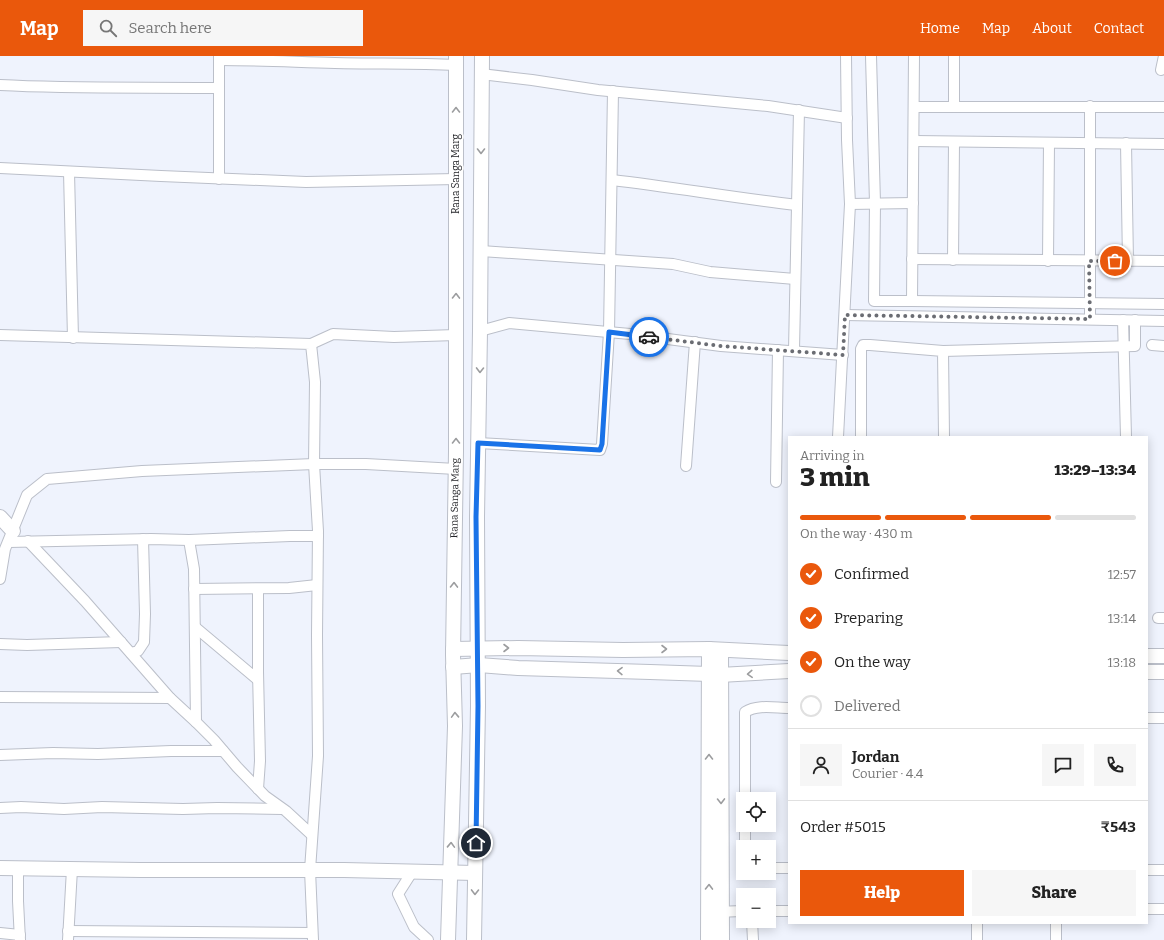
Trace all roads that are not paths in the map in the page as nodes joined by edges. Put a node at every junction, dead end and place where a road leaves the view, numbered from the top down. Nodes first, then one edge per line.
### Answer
1 (482, 56) edge
2 (846, 56) edge
3 (871, 56) edge
4 (914, 56) edge
5 (954, 56) edge
6 (1164, 56) edge
7 (219, 58) edge
8 (456, 60) edge
9 (1161, 70) dead end
10 (481, 74) junction
11 (0, 86) edge
12 (219, 88) junction
13 (613, 92) junction
14 (1090, 106) junction
15 (1164, 106) edge
16 (914, 107) junction
17 (954, 107) junction
18 (799, 110) junction
19 (847, 118) junction
20 (914, 142) junction
21 (954, 142) junction
22 (1048, 143) junction
23 (1090, 143) junction
24 (1126, 143) junction
25 (1164, 144) edge
26 (0, 168) edge
27 (69, 172) junction
28 (219, 179) junction
29 (456, 179) junction
30 (612, 180) junction
31 (875, 203) junction
32 (913, 203) junction
33 (850, 204) junction
34 (797, 205) junction
35 (481, 251) junction
36 (912, 259) junction
37 (610, 260) junction
38 (953, 260) junction
39 (1048, 261) junction
40 (1089, 261) junction
41 (1128, 261) junction
42 (1164, 261) edge
43 (795, 279) junction
44 (912, 301) junction
45 (1089, 303) junction
46 (1164, 304) edge
47 (845, 315) junction
48 (1090, 319) junction
49 (1123, 320) junction
50 (1135, 320) junction
51 (1164, 321) edge
52 (480, 331) junction
53 (609, 332) junction
54 (0, 335) edge
55 (456, 335) junction
56 (73, 338) junction
57 (695, 342) junction
58 (311, 344) junction
59 (1123, 346) junction
60 (1152, 346) dead end
61 (1164, 346) edge
62 (778, 350) junction
63 (794, 350) junction
64 (943, 350) junction
65 (843, 355) junction
66 (838, 436) edge
67 (861, 436) edge
68 (944, 436) edge
69 (1126, 436) edge
70 (478, 443) junction
71 (314, 464) junction
72 (686, 466) dead end
73 (456, 469) junction
74 (776, 482) dead end
75 (0, 517) edge
76 (318, 536) junction
77 (144, 539) junction
78 (189, 540) junction
79 (28, 541) junction
80 (7, 542) edge
81 (0, 579) edge
82 (317, 585) junction
83 (194, 589) junction
84 (258, 589) junction
85 (195, 627) junction
86 (121, 642) junction
87 (0, 644) edge
88 (453, 649) junction
89 (478, 649) junction
90 (715, 649) junction
91 (131, 653) junction
92 (788, 653) edge
93 (1148, 656) edge
94 (1164, 656) edge
95 (478, 665) junction
96 (453, 667) junction
97 (788, 671) edge
98 (1148, 672) edge
99 (1164, 672) edge
100 (715, 675) junction
101 (258, 680) junction
102 (0, 697) edge
103 (170, 698) junction
104 (788, 708) edge
105 (1148, 718) edge
106 (1164, 718) edge
107 (196, 722) junction
108 (223, 751) junction
109 (0, 755) edge
110 (258, 789) junction
111 (744, 792) edge
112 (0, 808) edge
113 (282, 808) junction
114 (312, 835) junction
115 (0, 868) edge
116 (18, 868) junction
117 (776, 868) edge
118 (788, 868) edge
119 (72, 869) junction
120 (310, 870) junction
121 (1148, 870) edge
122 (1164, 870) edge
123 (412, 872) junction
124 (450, 873) junction
125 (475, 873) junction
126 (1148, 909) edge
127 (1164, 909) edge
128 (736, 911) edge
129 (776, 911) edge
130 (788, 911) edge
131 (715, 912) junction
132 (977, 924) edge
133 (1056, 924) edge
134 (752, 928) edge
135 (0, 933) edge
136 (68, 936) edge
137 (247, 936) edge
138 (312, 937) edge
139 (20, 938) edge
140 (428, 940) edge
141 (448, 940) edge
142 (474, 940) edge
143 (708, 940) edge
144 (722, 940) edge
145 (753, 940) edge
146 (977, 940) edge
147 (1056, 940) edge

1 - 10 main road
2 - 19 street
3 - 31 street
4 - 16 street
5 - 17 street
6 - 9 street
7 - 8 street
7 - 12 street
29 -> 8 main road, Rana Sanga Marg
10 - 13 street
10 -> 35 main road
11 - 12 street
12 - 28 street
13 - 18 street
13 - 30 street
14 - 15 street
14 - 17 street
14 - 23 street
16 - 17 street
16 - 20 street
18 - 19 street
18 - 34 street
19 - 33 street
20 - 21 street
20 - 32 street
21 - 22 street
21 - 38 street
22 - 23 street
22 - 39 street
23 - 24 street
23 - 40 street
24 - 25 street
24 - 41 street
26 - 27 street
27 - 28 street
27 - 56 street
28 - 29 street
55 -> 29 main road, Rana Sanga Marg
30 - 34 street
30 - 37 street
31 - 32 street
31 - 33 street
31 - 44 street
32 - 36 street
33 - 47 street
34 - 43 street
35 - 37 street
35 - 52 main road
36 - 38 street
36 - 44 street
37 - 43 street
37 - 53 street
38 - 39 street
39 - 40 street
40 - 41 street
40 - 45 street
41 - 42 street
43 - 63 street
44 - 45 street
45 - 46 street
45 - 48 street
47 - 48 street
47 - 65 street
48 - 49 street
49 - 50 street
49 - 59 street
50 - 51 street
50 - 59 street
52 - 53 street
52 -> 70 main road
53 - 57 street
53 - 70 street
54 - 56 street
55 - 58 street
73 -> 55 main road, Rana Sanga Marg
56 - 58 street
57 - 62 street
57 - 72 street
58 - 71 street
59 - 64 street
59 - 69 street
60 - 61 street
62 - 63 street
62 - 74 street
63 - 65 street
64 - 67 street
64 - 68 street
65 - 66 street
70 - 89 main road
71 - 73 street
71 - 76 street
71 - 80 street
88 -> 73 main road, Rana Sanga Marg
75 - 80 main road
76 - 78 street
76 - 82 street
77 - 78 street
77 - 79 street
77 - 91 street
78 - 83 street
79 - 80 street
79 - 86 street
80 - 81 street
82 - 84 street
82 - 114 street
83 - 84 street
83 - 85 street
84 - 101 street
85 - 101 street
85 - 107 street
86 - 87 street
86 - 91 street
88 - 89 main road
88 - 96 main road, Rana Sanga Marg
89 -> 90 main road
89 - 95 main road
90 - 92 main road
90 - 100 main road
91 - 103 street
93 - 94 main road
95 - 96 main road
100 -> 95 main road
95 - 125 main road
124 -> 96 main road, Rana Sanga Marg
97 -> 100 main road
98 - 99 main road
100 - 131 main road
101 - 110 street
102 - 103 street
103 - 107 street
104 - 111 street
105 - 106 street
107 - 108 street
108 - 109 street
108 - 110 street
110 - 113 street
112 - 113 street
113 - 114 street
114 - 120 street
115 - 116 main road
116 - 119 main road
116 - 139 street
117 - 118 street
119 - 120 main road
119 - 136 street
120 - 123 main road
120 - 138 street
121 - 122 street
123 - 124 main road
123 - 140 street
124 - 125 main road
124 - 141 main road, Rana Sanga Marg
125 -> 142 main road
126 - 127 street
128 - 131 street
129 - 130 street
131 - 143 main road
131 - 144 main road
132 - 146 street
133 - 147 street
134 - 145 street
135 - 139 street
136 - 137 street
137 - 138 street

